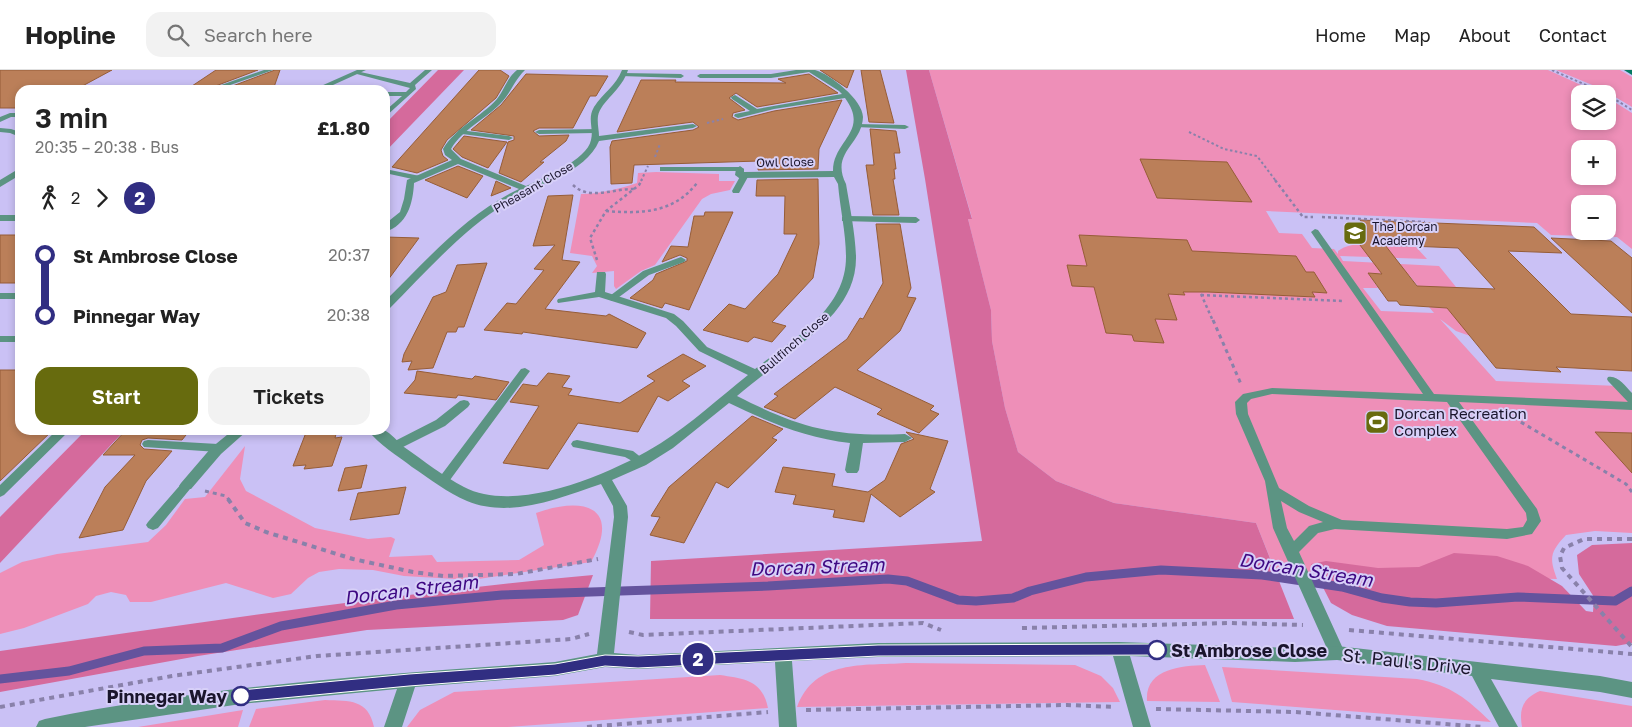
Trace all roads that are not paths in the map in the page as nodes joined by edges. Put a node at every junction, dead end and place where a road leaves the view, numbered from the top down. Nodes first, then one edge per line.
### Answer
1 (270, 70) edge
2 (363, 70) edge
3 (429, 70) edge
4 (522, 70) edge
5 (810, 70) edge
6 (1627, 70) edge
7 (356, 73) junction
8 (624, 73) edge
9 (1632, 73) edge
10 (681, 76) dead end
11 (700, 76) dead end
12 (225, 85) edge
13 (328, 85) edge
14 (412, 85) junction
15 (390, 94) edge
16 (407, 94) junction
17 (847, 96) junction
18 (735, 97) dead end
19 (390, 110) edge
20 (755, 111) junction
21 (15, 115) edge
22 (738, 116) road end
23 (0, 120) edge
24 (693, 126) road end
25 (857, 126) junction
26 (905, 126) dead end
27 (676, 129) junction
28 (0, 130) edge
29 (462, 132) junction
30 (539, 132) dead end
31 (15, 133) edge
32 (596, 135) junction
33 (15, 136) edge
34 (682, 136) dead end
35 (509, 138) dead end
36 (0, 139) edge
37 (458, 161) junction
38 (663, 169) dead end
39 (743, 172) junction
40 (390, 173) edge
41 (15, 174) edge
42 (837, 174) junction
43 (417, 178) junction
44 (0, 184) edge
45 (527, 189) junction
46 (736, 191) dead end
47 (0, 218) edge
48 (15, 218) edge
49 (15, 219) edge
50 (846, 220) junction
51 (916, 220) dead end
52 (390, 225) edge
53 (0, 227) edge
54 (1315, 232) dead end
55 (681, 260) dead end
56 (601, 274) road end
57 (600, 294) junction
58 (0, 296) edge
59 (15, 296) dead end
60 (612, 298) junction
61 (562, 301) dead end
62 (390, 302) edge
63 (0, 338) edge
64 (15, 339) edge
65 (525, 371) dead end
66 (758, 375) junction
67 (1612, 379) dead end
68 (728, 396) junction
69 (1430, 396) junction
70 (1448, 397) junction
71 (1632, 399) edge
72 (464, 404) dead end
73 (1632, 406) edge
74 (59, 435) edge
75 (235, 435) edge
76 (381, 435) edge
77 (905, 438) dead end
78 (857, 440) junction
79 (148, 444) dead end
80 (577, 444) dead end
81 (395, 446) junction
82 (218, 448) junction
83 (641, 462) junction
84 (852, 470) dead end
85 (604, 478) junction
86 (443, 481) junction
87 (186, 486) joint
88 (1274, 490) junction
89 (0, 492) edge
90 (153, 525) dead end
91 (1346, 525) junction
92 (1294, 556) junction
93 (1118, 649) junction
94 (1337, 653) junction
95 (783, 654) junction
96 (605, 660) junction
97 (1476, 668) junction
98 (409, 680) junction
99 (1632, 690) edge
100 (787, 719) edge
101 (45, 727) edge
102 (393, 727) edge
103 (1142, 727) edge
104 (1509, 727) edge

1 - 12 lane
2 - 7 street
3 - 14 lane
4 - 29 street
5 - 11 street
5 - 17 street
6 - 9 main road
7 - 13 street
7 - 14 lane
8 - 10 lane
8 - 32 street, Pheasant Close
14 - 16 lane
15 - 16 lane
16 - 19 lane
17 - 20 street
17 - 25 street
18 - 20 street
20 - 22 street
21 - 23 lane
24 - 27 street
25 - 26 lane
25 - 42 street
27 - 32 street
27 - 34 street
28 - 31 lane
29 - 35 lane
29 - 37 street
30 - 32 lane
32 - 45 street, Pheasant Close
33 - 36 lane
37 - 43 street
37 - 45 street
38 - 39 lane
39 - 42 street, Owl Close
39 - 46 lane
40 - 43 lane
41 - 44 street
42 - 50 street, Bullfinch Close
43 - 52 street
45 - 62 street, Pheasant Close
47 - 48 lane
49 - 53 lane
50 - 51 lane
50 - 66 street, Bullfinch Close
54 - 69 lane
55 - 60 lane
56 - 57 street
57 - 60 street
57 - 61 street
58 - 59 lane
60 - 66 street
63 - 64 lane
65 - 86 lane
66 - 68 street, Bullfinch Close
67 - 71 lane
68 - 78 street
68 - 83 street, Bullfinch Close
69 - 70 lane
69 - 88 lane
70 - 73 lane
70 - 91 lane
72 - 81 lane
74 - 89 lane
75 - 82 street
76 - 81 street
77 - 78 street
78 - 84 street
79 - 82 lane
80 - 83 lane
81 - 86 street
82 - 87 street
83 - 85 street, Bullfinch Close
85 - 86 street
85 - 96 street
87 - 90 lane
88 - 91 lane
88 - 92 lane
91 - 92 lane
92 - 94 lane
93 - 94 street, St. Paul's Drive
93 - 95 street, St. Paul's Drive
93 - 103 street
94 - 97 street, St. Paul's Drive
95 - 96 street, St. Paul's Drive
95 - 100 street
96 - 98 street, St. Paul's Drive
97 - 99 street, St. Paul's Drive
97 - 104 street
98 - 101 street, St. Paul's Drive
98 - 102 street

